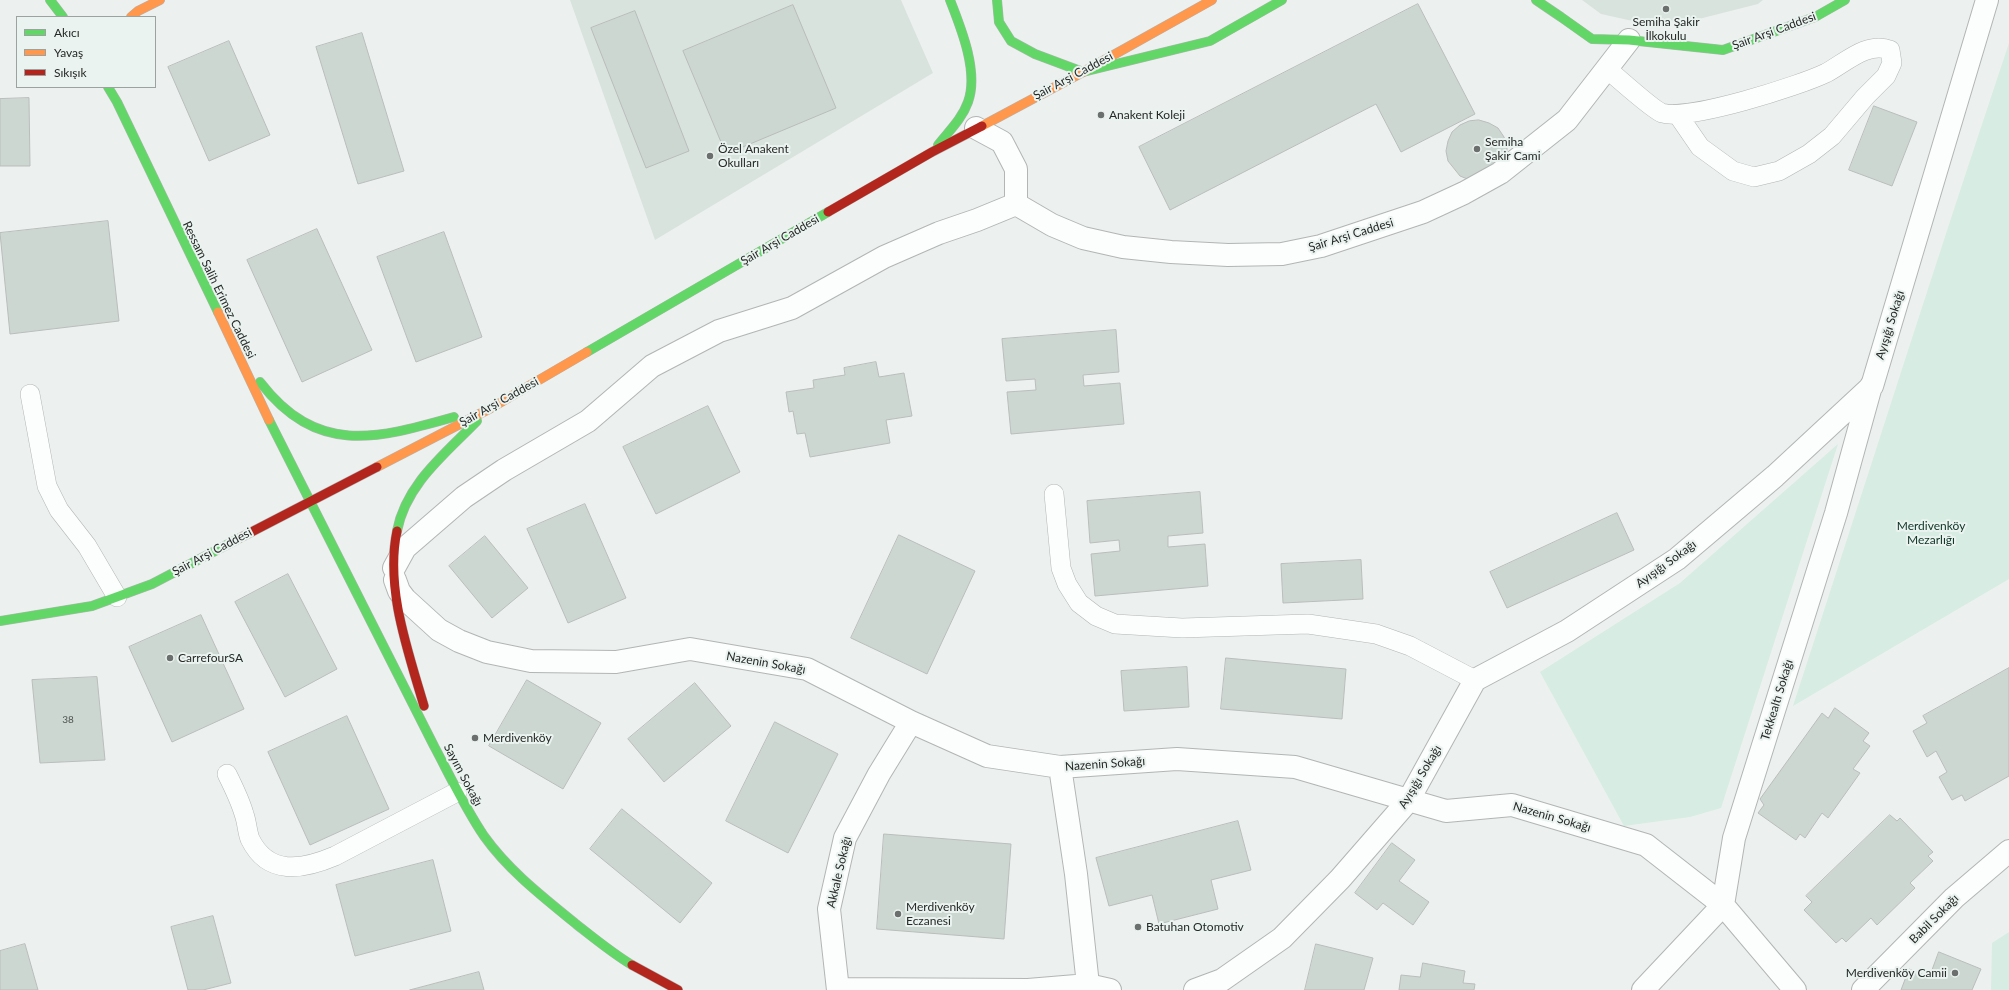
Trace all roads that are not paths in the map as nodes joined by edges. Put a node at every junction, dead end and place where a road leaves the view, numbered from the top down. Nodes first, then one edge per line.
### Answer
1 (50, 0) edge
2 (160, 0) edge
3 (950, 0) edge
4 (997, 0) edge
5 (1212, 0) edge
6 (1282, 0) edge
7 (1536, 0) edge
8 (1548, 0) edge
9 (1844, 0) edge
10 (1987, 0) edge
11 (62, 16) edge
12 (132, 16) edge
13 (1561, 17) junction
14 (1629, 40) junction
15 (1607, 69) junction
16 (1083, 72) junction
17 (109, 88) edge
18 (113, 88) edge
19 (117, 102) junction
20 (1678, 115) junction
21 (976, 128) junction
22 (932, 152) junction
23 (1016, 204) junction
24 (222, 324) junction
25 (1872, 386) junction
26 (30, 394) dead end
27 (490, 408) junction
28 (1054, 494) dead end
29 (310, 502) junction
30 (394, 574) junction
31 (117, 597) junction
32 (0, 621) edge
33 (1475, 680) junction
34 (911, 722) junction
35 (434, 746) junction
36 (1060, 767) junction
37 (227, 774) dead end
38 (458, 792) junction
39 (1408, 801) junction
40 (2009, 851) edge
41 (1723, 905) junction
42 (1088, 985) junction
43 (678, 990) edge
44 (838, 990) edge
45 (1110, 990) edge
46 (1195, 990) edge
47 (1643, 990) edge
48 (1795, 990) edge
49 (1863, 990) edge

1 - 11 main road
2 - 12 main road
3 - 22 main road
4 - 16 main road
5 - 16 main road, Şair Arşi Caddesi
6 - 16 main road
7 - 13 main road, Şair Arşi Caddesi
8 - 13 main road
9 - 14 main road, Şair Arşi Caddesi
10 - 25 street, Ayışığı Sokağı
13 - 14 main road, Şair Arşi Caddesi
14 - 15 street, Şair Arşi Caddesi
15 - 20 lane
15 - 23 street, Şair Arşi Caddesi
16 - 21 main road, Şair Arşi Caddesi
17 - 19 main road, Ressam Salih Erimez Caddesi
18 - 19 main road
19 - 24 main road, Ressam Salih Erimez Caddesi
20 - 20 lane
21 - 22 main road, Şair Arşi Caddesi
21 - 23 street
22 - 27 main road, Şair Arşi Caddesi
23 - 30 street
24 - 27 main road
24 - 29 main road, Ressam Salih Erimez Caddesi
25 - 33 street, Ayışığı Sokağı
25 - 41 street, Tekkealtı Sokağı
26 - 31 lane
27 - 29 main road, Şair Arşi Caddesi
27 - 30 main road
28 - 33 lane
29 - 31 main road, Şair Arşi Caddesi
29 - 35 main road, Sayım Sokağı
30 - 34 street, Nazenin Sokağı
30 - 35 main road
31 - 32 main road, Şair Arşi Caddesi
33 - 39 street, Ayışığı Sokağı
34 - 36 street, Nazenin Sokağı
34 - 44 street, Akkale Sokağı
35 - 38 main road, Sayım Sokağı
36 - 39 street, Nazenin Sokağı
36 - 42 street
37 - 38 lane
38 - 43 main road, Sayım Sokağı
39 - 41 street, Nazenin Sokağı
39 - 46 street, Ayışığı Sokağı
40 - 49 street, Babil Sokağı
41 - 47 street
41 - 48 street, Nazenin Sokağı
42 - 44 street, Akkale Sokağı
42 - 45 street, Akkale Sokağı

